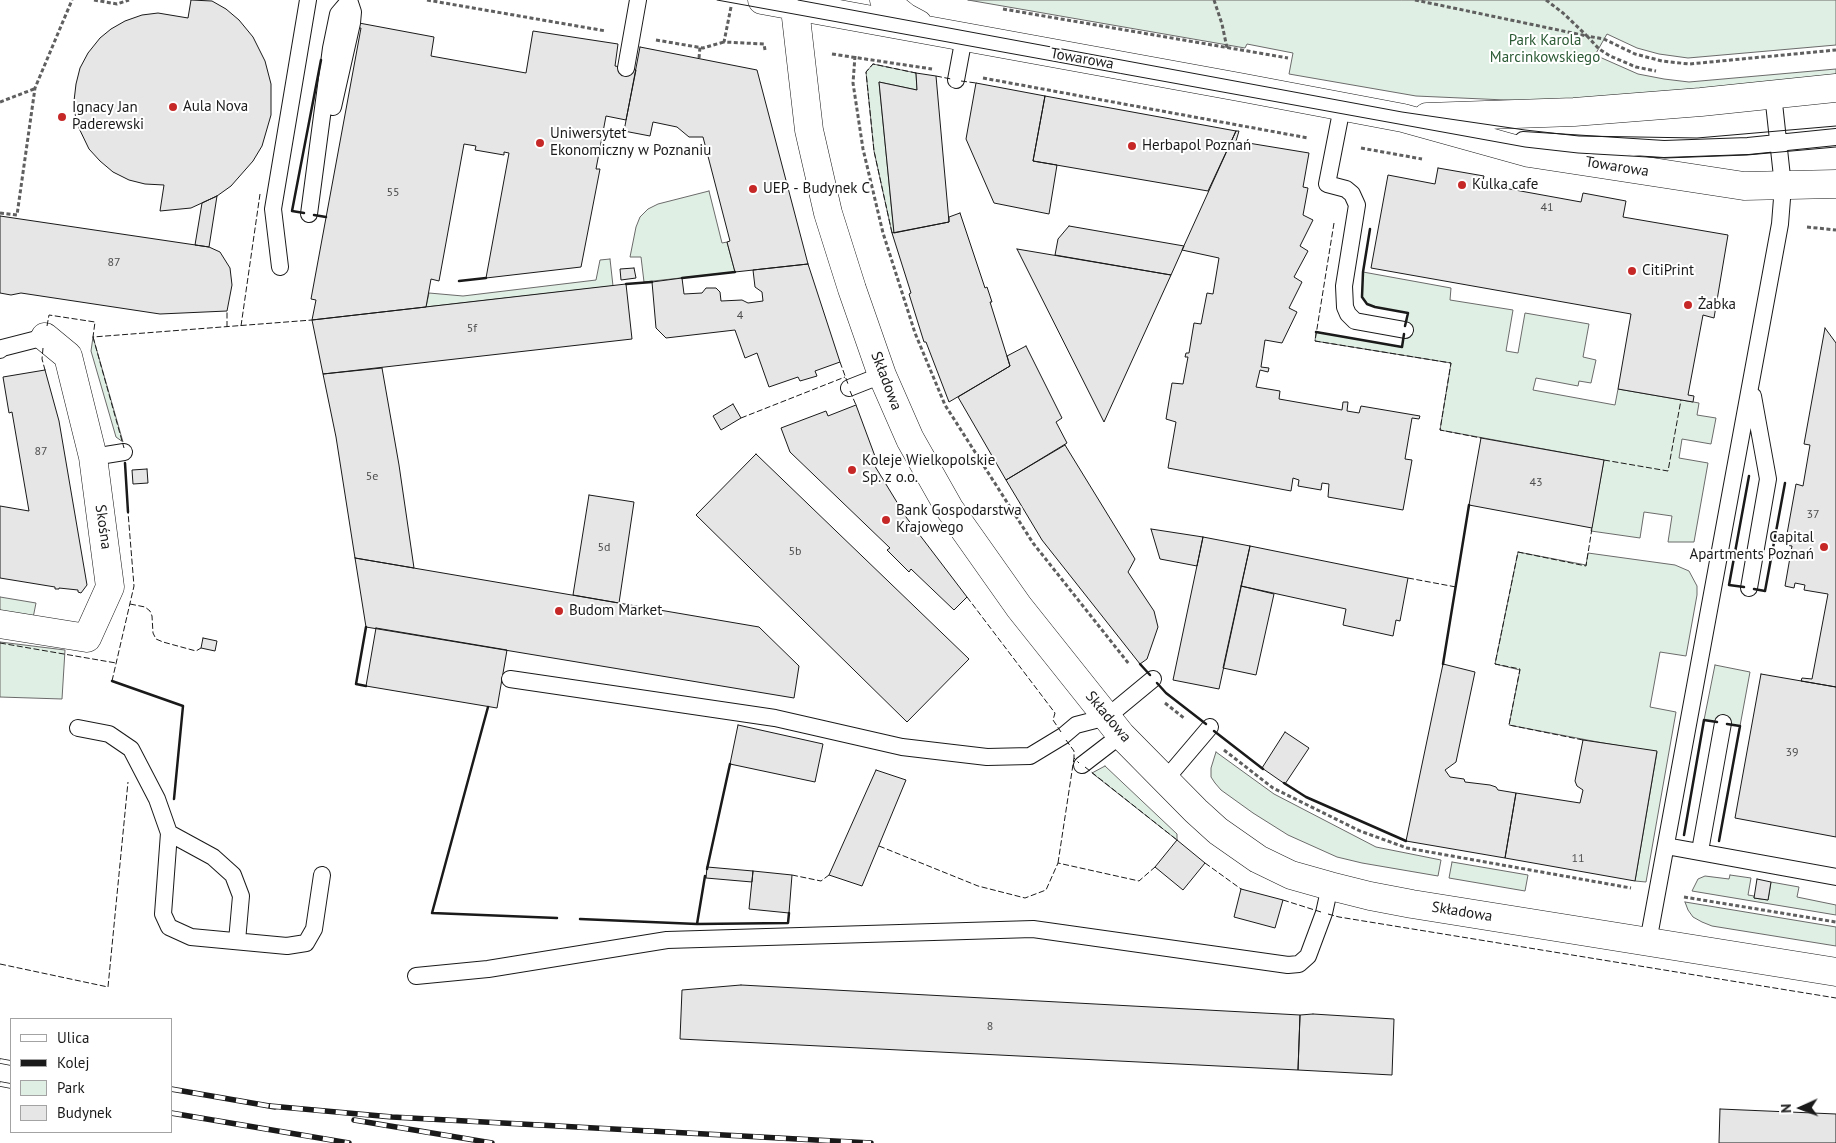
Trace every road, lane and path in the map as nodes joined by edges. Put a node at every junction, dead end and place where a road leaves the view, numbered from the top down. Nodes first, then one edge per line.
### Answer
1 (72, 0) edge
2 (94, 0) edge
3 (129, 0) edge
4 (308, 0) edge
5 (349, 0) edge
6 (426, 0) edge
7 (638, 0) edge
8 (762, 0) edge
9 (884, 0) edge
10 (1214, 0) edge
11 (1416, 0) edge
12 (1546, 0) edge
13 (731, 2) dead end
14 (795, 3) edge
15 (1002, 9) dead end
16 (933, 32) junction
17 (632, 36) junction
18 (1587, 36) junction
19 (964, 37) junction
20 (724, 42) junction
21 (700, 47) junction
22 (1227, 48) junction
23 (1836, 50) edge
24 (800, 51) junction
25 (766, 53) dead end
26 (855, 56) junction
27 (699, 58) dead end
28 (1288, 58) dead end
29 (626, 68) dead end
30 (1663, 73) dead end
31 (957, 76) junction
32 (35, 88) junction
33 (1836, 88) edge
34 (1773, 94) junction
35 (0, 102) edge
36 (1342, 107) junction
37 (1403, 118) junction
38 (1836, 137) edge
39 (1778, 142) junction
40 (1335, 143) junction
41 (1431, 161) dead end
42 (1836, 184) edge
43 (1783, 186) junction
44 (0, 213) edge
45 (280, 267) dead end
46 (1405, 330) dead end
47 (46, 337) joint
48 (0, 350) edge
49 (882, 375) junction
50 (1751, 387) junction
51 (849, 388) dead end
52 (124, 452) dead end
53 (93, 457) junction
54 (1749, 588) dead end
55 (0, 624) edge
56 (510, 679) dead end
57 (1149, 682) junction
58 (1722, 723) dead end
59 (1114, 726) junction
60 (78, 728) dead end
61 (1207, 731) junction
62 (1082, 765) dead end
63 (1165, 780) junction
64 (169, 832) junction
65 (1666, 846) junction
66 (1700, 852) junction
67 (322, 875) dead end
68 (1836, 877) edge
69 (1330, 886) junction
70 (1658, 893) junction
71 (1836, 922) edge
72 (237, 941) junction
73 (1648, 942) junction
74 (1836, 972) edge
75 (416, 976) dead end

1 - 32 path
2 - 3 path
4 - 45 lane
5 - 5 lane
6 - 17 path
7 - 17 lane
8 - 14 street, Towarowa
9 - 16 street
10 - 22 path
11 - 18 path
12 - 18 path
13 - 20 path
14 - 16 street, Towarowa
14 - 24 street, Składowa
15 - 22 path
16 - 19 street, Towarowa
17 - 21 path
17 - 29 lane
18 - 23 path
18 - 30 path
19 - 31 lane
19 - 36 street, Towarowa
20 - 21 path
20 - 25 path
21 - 27 path
22 - 28 path
24 - 26 path
24 - 49 street, Składowa
26 - 31 path
26 - 57 path
31 - 40 path
32 - 35 path
32 - 44 path
33 - 34 street, Towarowa
34 - 37 street, Towarowa
34 - 39 lane
36 - 37 street, Towarowa
36 - 40 lane
37 - 39 lane, Towarowa
37 - 43 street, Towarowa
38 - 39 lane, Towarowa
39 - 43 lane
40 - 41 path
40 - 46 lane
42 - 43 street, Towarowa
43 - 50 lane
47 - 48 lane
47 - 53 street, Skośna
49 - 51 lane
49 - 59 street, Składowa
50 - 54 lane
50 - 65 lane
52 - 53 lane
53 - 55 street, Skośna
56 - 59 lane
57 - 59 lane
57 - 61 path
58 - 66 lane
59 - 62 lane
59 - 63 street, Składowa
60 - 64 lane
61 - 63 lane
61 - 70 path
63 - 69 street, Składowa
64 - 72 lane
64 - 72 lane
65 - 66 lane
65 - 70 lane
66 - 68 lane
67 - 72 lane
69 - 73 street, Składowa
69 - 75 lane
70 - 71 path
70 - 73 lane
73 - 74 street, Składowa

